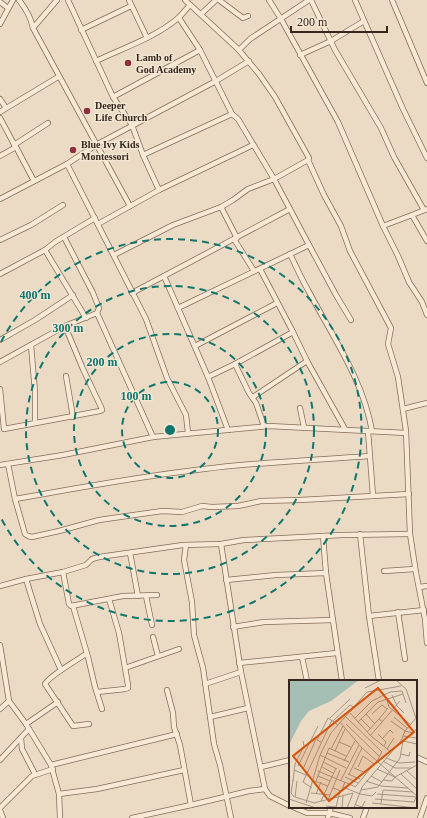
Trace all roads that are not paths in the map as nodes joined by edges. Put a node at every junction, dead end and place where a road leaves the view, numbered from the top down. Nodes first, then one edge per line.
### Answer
1 (13, 0) edge
2 (19, 0) edge
3 (57, 0) edge
4 (68, 0) edge
5 (129, 0) edge
6 (185, 0) edge
7 (216, 0) edge
8 (219, 0) edge
9 (269, 0) edge
10 (310, 0) edge
11 (355, 0) edge
12 (392, 0) edge
13 (0, 2) edge
14 (190, 5) junction
15 (131, 6) junction
16 (8, 8) junction
17 (201, 14) junction
18 (248, 16) dead end
19 (179, 18) junction
20 (281, 19) junction
21 (364, 21) junction
22 (0, 24) edge
23 (33, 28) junction
24 (81, 30) junction
25 (147, 38) junction
26 (331, 41) junction
27 (200, 50) junction
28 (239, 50) junction
29 (300, 55) junction
30 (96, 61) junction
31 (249, 61) junction
32 (58, 77) junction
33 (216, 81) junction
34 (427, 83) edge
35 (113, 97) junction
36 (0, 99) edge
37 (6, 108) junction
38 (0, 112) edge
39 (232, 114) junction
40 (0, 118) edge
41 (48, 123) dead end
42 (132, 125) junction
43 (96, 145) junction
44 (254, 145) junction
45 (15, 146) junction
46 (143, 155) junction
47 (0, 156) edge
48 (427, 158) edge
49 (308, 160) junction
50 (67, 164) junction
51 (274, 179) junction
52 (34, 181) junction
53 (159, 190) junction
54 (0, 199) edge
55 (63, 204) dead end
56 (130, 206) junction
57 (221, 207) junction
58 (290, 209) junction
59 (426, 210) edge
60 (412, 215) junction
61 (95, 218) junction
62 (98, 224) junction
63 (383, 226) junction
64 (64, 237) junction
65 (236, 238) junction
66 (0, 240) edge
67 (427, 241) edge
68 (309, 246) junction
69 (45, 250) junction
70 (290, 254) junction
71 (114, 255) junction
72 (260, 269) junction
73 (254, 271) junction
74 (0, 274) edge
75 (164, 276) junction
76 (132, 293) junction
77 (74, 295) junction
78 (277, 302) junction
79 (178, 308) junction
80 (97, 313) junction
81 (427, 315) edge
82 (86, 318) junction
83 (351, 320) dead end
84 (66, 326) junction
85 (293, 332) junction
86 (0, 340) edge
87 (31, 345) junction
88 (195, 346) junction
89 (307, 361) junction
90 (0, 362) edge
91 (235, 364) junction
92 (66, 376) dead end
93 (208, 377) junction
94 (0, 390) edge
95 (253, 397) junction
96 (427, 403) edge
97 (300, 408) dead end
98 (403, 409) junction
99 (73, 417) junction
100 (35, 423) junction
101 (264, 426) junction
102 (304, 428) junction
103 (345, 429) junction
104 (228, 430) junction
105 (370, 431) junction
106 (188, 433) junction
107 (406, 433) junction
108 (153, 437) junction
109 (370, 456) junction
110 (8, 464) junction
111 (0, 465) edge
112 (409, 494) junction
113 (373, 496) junction
114 (16, 499) junction
115 (360, 534) junction
116 (410, 534) junction
117 (323, 536) junction
118 (221, 544) junction
119 (186, 545) junction
120 (130, 553) junction
121 (415, 569) junction
122 (384, 571) dead end
123 (63, 572) junction
124 (326, 573) junction
125 (26, 579) junction
126 (226, 580) junction
127 (0, 586) edge
128 (427, 586) edge
129 (419, 587) junction
130 (156, 595) dead end
131 (138, 596) junction
132 (146, 596) junction
133 (109, 599) junction
134 (73, 606) junction
135 (424, 610) junction
136 (398, 612) junction
137 (369, 616) junction
138 (332, 620) junction
139 (152, 625) dead end
140 (233, 627) junction
141 (153, 637) dead end
142 (427, 643) edge
143 (0, 645) edge
144 (179, 649) dead end
145 (337, 653) junction
146 (87, 655) junction
147 (158, 656) junction
148 (302, 657) junction
149 (405, 659) dead end
150 (239, 663) junction
151 (125, 668) junction
152 (61, 670) junction
153 (241, 672) junction
154 (306, 680) edge
155 (342, 680) edge
156 (379, 680) edge
157 (205, 684) junction
158 (167, 690) dead end
159 (97, 692) junction
160 (9, 701) junction
161 (58, 702) junction
162 (248, 708) junction
163 (0, 709) edge
164 (102, 709) dead end
165 (210, 717) junction
166 (89, 724) dead end
167 (28, 727) junction
168 (177, 734) junction
169 (21, 738) junction
170 (417, 757) edge
171 (0, 760) edge
172 (289, 760) edge
173 (427, 762) edge
174 (52, 767) junction
175 (261, 768) junction
176 (184, 770) junction
177 (35, 774) junction
178 (265, 789) junction
179 (59, 794) junction
180 (227, 796) junction
181 (427, 798) edge
182 (191, 805) junction
183 (289, 806) edge
184 (295, 808) edge
185 (367, 808) edge
186 (0, 809) edge
187 (328, 816) edge
188 (3, 818) edge
189 (60, 818) edge
190 (132, 818) edge
191 (231, 818) edge
192 (350, 818) edge
193 (363, 818) edge
194 (420, 818) edge

1 - 16 street
2 - 23 street
3 - 23 street
4 - 24 street
5 - 15 street
6 - 14 street
7 - 17 street
8 - 18 street
9 - 20 street
10 - 20 street
10 - 26 street
11 - 21 street
12 - 34 street
13 - 16 street
14 - 17 street
14 - 19 street
15 - 24 street
15 - 25 street
16 - 22 street
17 - 28 street
19 - 25 street
19 - 27 street
20 - 28 street
20 - 29 street
21 - 26 street
21 - 48 street
23 - 32 street
24 - 30 street
25 - 30 street
26 - 29 street
26 - 59 street
27 - 33 street
27 - 35 street
28 - 31 street
29 - 63 street
30 - 35 street
31 - 33 street
31 - 49 street
32 - 37 street
32 - 43 street
33 - 39 street
33 - 42 street
35 - 42 street
36 - 37 street
37 - 38 street
39 - 44 street
39 - 46 street
40 - 45 street
41 - 45 street
42 - 43 street
42 - 46 street
43 - 50 street
43 - 56 street
44 - 51 street
44 - 53 street
45 - 47 street
45 - 52 street
46 - 53 street
49 - 51 street
49 - 98 street
50 - 52 street
50 - 61 street
51 - 57 street
51 - 58 street
52 - 54 street
53 - 56 street
55 - 66 street
56 - 62 street
57 - 65 street
57 - 71 street
58 - 65 street
58 - 68 street
59 - 60 street
60 - 63 street
60 - 67 street
61 - 62 street
61 - 64 street
62 - 71 street
63 - 81 street
64 - 69 street
64 - 80 street
65 - 73 street
65 - 75 street
68 - 70 street
68 - 83 street
69 - 74 street
69 - 77 street
70 - 72 street
70 - 105 street
71 - 76 street
72 - 73 street
72 - 78 street
73 - 79 street
75 - 76 street
75 - 79 street
76 - 106 street
77 - 82 street
77 - 86 street
78 - 85 street
78 - 88 street
79 - 88 street
80 - 82 street
80 - 108 street
82 - 84 street
84 - 87 street
84 - 99 street
85 - 89 street
85 - 91 street
87 - 90 street
87 - 100 street
88 - 93 street
89 - 95 street
89 - 103 street
91 - 93 street
91 - 95 street
92 - 99 street
93 - 104 street
94 - 100 street
95 - 101 street
96 - 98 street
97 - 102 street
98 - 107 street
99 - 100 street
101 - 102 street
101 - 104 street
102 - 103 street
103 - 105 street
104 - 106 street
105 - 107 street
105 - 109 street
106 - 108 street
107 - 112 street
108 - 110 street
109 - 113 street
109 - 114 street
110 - 111 street
110 - 114 street
112 - 113 street
112 - 116 street
113 - 114 street
115 - 116 street
115 - 117 street
115 - 137 street
116 - 121 street
117 - 118 street
117 - 124 street
118 - 119 street
118 - 126 street
119 - 120 street
119 - 157 street
120 - 123 street
120 - 131 street
121 - 122 street
121 - 129 street
123 - 125 street
123 - 134 street
124 - 126 street
124 - 138 street
125 - 127 street
125 - 152 street
126 - 140 street
128 - 129 street
129 - 135 street
130 - 132 street
131 - 132 street
131 - 133 street
132 - 139 street
133 - 134 street
133 - 151 street
134 - 146 street
135 - 136 street
135 - 142 street
136 - 137 street
136 - 149 street
137 - 156 street
138 - 140 street
138 - 145 street
140 - 150 street
141 - 147 street
143 - 160 street
144 - 147 street
145 - 148 street
145 - 155 street
146 - 152 street
146 - 159 street
147 - 151 street
148 - 150 street
148 - 154 street
150 - 153 street
151 - 159 street
152 - 161 street
153 - 157 street
153 - 162 street
157 - 165 street
158 - 168 street
159 - 164 street
160 - 163 street
160 - 167 street
161 - 166 street
161 - 167 street
162 - 165 street
162 - 175 street
165 - 180 street
167 - 169 street
167 - 174 street
168 - 174 street
168 - 176 street
169 - 171 street
169 - 177 street
170 - 173 street
172 - 175 street
174 - 177 street
174 - 179 street
175 - 178 street
176 - 179 street
176 - 182 street
177 - 186 street
178 - 180 street
178 - 183 street
179 - 189 street
180 - 182 street
180 - 191 street
181 - 194 street
182 - 190 street
184 - 187 street
185 - 193 street
186 - 188 street
187 - 192 street

